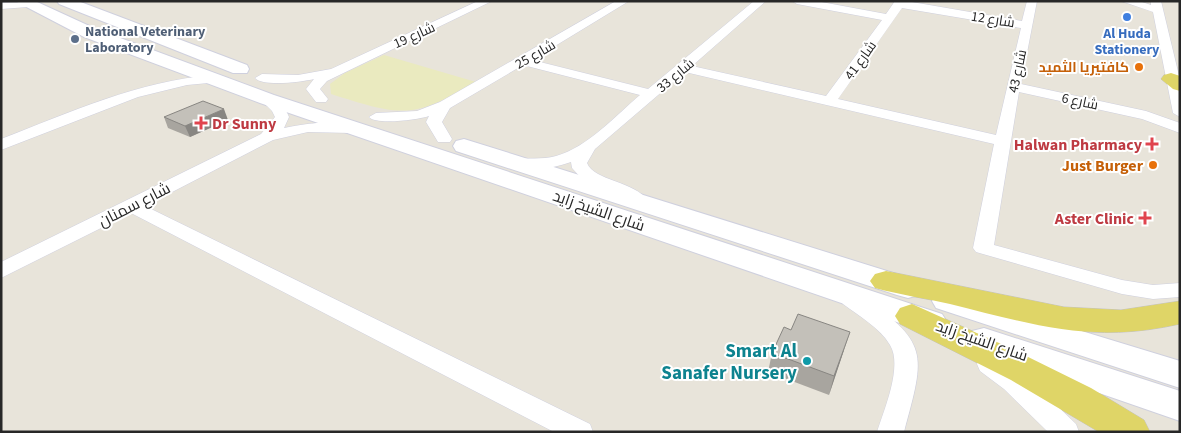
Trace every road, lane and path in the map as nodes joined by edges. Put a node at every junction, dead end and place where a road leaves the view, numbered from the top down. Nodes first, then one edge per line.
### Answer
1 (64, 1) edge
2 (487, 1) edge
3 (624, 1) edge
4 (761, 1) edge
5 (797, 1) edge
6 (1032, 1) edge
7 (901, 2) edge
8 (1129, 2) edge
9 (25, 3) edge
10 (1157, 4) edge
11 (1, 6) edge
12 (890, 18) junction
13 (1026, 24) junction
14 (522, 61) junction
15 (172, 64) junction
16 (340, 68) junction
17 (684, 68) junction
18 (214, 79) junction
19 (1176, 82) edge
20 (1014, 87) junction
21 (265, 88) junction
22 (146, 90) junction
23 (652, 94) junction
24 (321, 99) junction
25 (830, 102) junction
26 (445, 106) junction
27 (1180, 113) edge
28 (1146, 115) junction
29 (366, 123) junction
30 (1180, 128) edge
31 (267, 137) junction
32 (444, 139) junction
33 (1002, 141) junction
34 (1, 145) edge
35 (589, 146) junction
36 (520, 164) junction
37 (641, 202) junction
38 (131, 206) junction
39 (1, 271) edge
40 (886, 281) junction
41 (1180, 290) edge
42 (840, 291) junction
43 (1180, 312) edge
44 (912, 316) junction
45 (1180, 376) edge
46 (1180, 406) edge
47 (580, 432) edge
48 (890, 432) edge
49 (1066, 432) edge
50 (1130, 432) edge

1 - 21 main road, شارع الشيخ زايد
2 - 16 street, شارع 19
3 - 14 street, شارع 25
4 - 17 street, شارع 33
5 - 12 street
6 - 13 street, شارع 43
7 - 12 street, شارع 41
7 - 13 street, شارع 12
8 - 10 street
9 - 11 street
9 - 15 main road, شارع الشيخ زايد
10 - 19 street
12 - 25 street, شارع 41
13 - 20 street, شارع 43
14 - 23 street
14 - 26 street, شارع 25
15 - 18 main road, شارع الشيخ زايد
15 - 22 street
16 - 21 street
16 - 24 street
17 - 23 street, شارع 33
17 - 25 street
18 - 21 main road, شارع الشيخ زايد
18 - 22 street
19 - 27 street
20 - 28 street, شارع 6
20 - 33 street, شارع 43
21 - 24 main road, شارع الشيخ زايد
21 - 29 main road, شارع الشيخ زايد
21 - 31 street, شارع سمنان
22 - 34 street
23 - 35 street, شارع 33
24 - 29 main road, شارع الشيخ زايد
25 - 33 street
26 - 29 street, شارع 25
26 - 32 street
27 - 28 street, شارع 6
28 - 30 street, شارع 6
29 - 31 street, شارع سمنان
29 - 32 main road, شارع الشيخ زايد
29 - 42 main road, شارع الشيخ زايد
31 - 38 street, شارع سمنان
32 - 36 main road, شارع الشيخ زايد
33 - 41 street, شارع 43
35 - 36 street, شارع 33
35 - 37 street, شارع 33
36 - 37 main road, شارع الشيخ زايد
37 - 40 main road, شارع الشيخ زايد
38 - 39 street, شارع سمنان
38 - 47 street
40 - 43 main road
40 - 45 main road, شارع الشيخ زايد
42 - 44 main road, شارع الشيخ زايد
42 - 48 street
44 - 46 main road, شارع الشيخ زايد
44 - 49 street
44 - 50 main road

